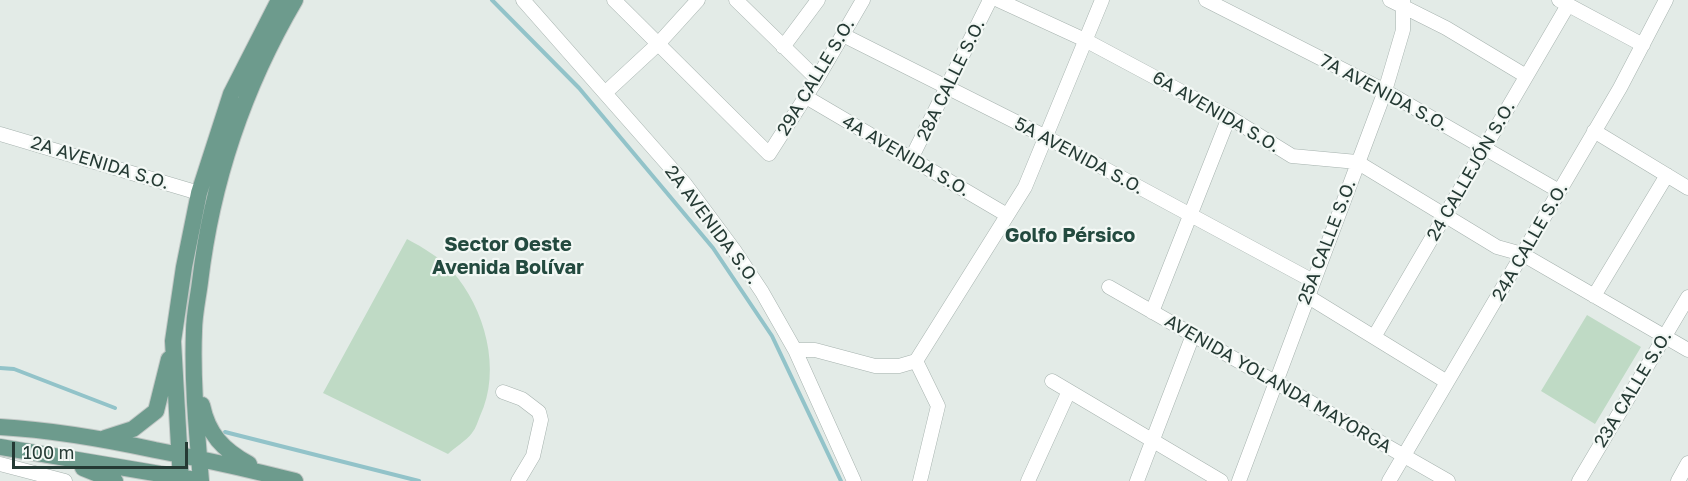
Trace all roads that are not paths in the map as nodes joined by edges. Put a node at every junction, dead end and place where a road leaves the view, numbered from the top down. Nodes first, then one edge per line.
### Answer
1 (279, 0) edge
2 (295, 0) edge
3 (523, 0) edge
4 (614, 0) edge
5 (698, 0) edge
6 (736, 0) edge
7 (818, 0) edge
8 (863, 0) edge
9 (990, 0) edge
10 (998, 0) edge
11 (1102, 0) edge
12 (1206, 0) edge
13 (1666, 0) edge
14 (1398, 2) edge
15 (1563, 3) edge
16 (843, 35) junction
17 (1085, 40) junction
18 (659, 43) junction
19 (1643, 45) junction
20 (783, 47) junction
21 (1526, 76) junction
22 (817, 79) junction
23 (947, 87) junction
24 (1386, 91) junction
25 (606, 93) junction
26 (806, 97) junction
27 (1230, 117) junction
28 (1594, 131) junction
29 (0, 134) edge
30 (1046, 137) junction
31 (1485, 148) junction
32 (911, 159) junction
33 (1357, 162) junction
34 (1667, 175) junction
35 (1688, 188) edge
36 (1559, 191) junction
37 (199, 193) junction
38 (1190, 214) junction
39 (1007, 215) junction
40 (1445, 216) junction
41 (1522, 254) junction
42 (1312, 281) junction
43 (1108, 287) dead end
44 (1307, 296) junction
45 (1594, 296) junction
46 (1688, 297) edge
47 (1152, 312) junction
48 (1193, 335) junction
49 (1374, 337) junction
50 (1665, 337) junction
51 (173, 341) junction
52 (795, 350) junction
53 (1688, 350) edge
54 (916, 361) junction
55 (194, 366) junction
56 (1052, 381) dead end
57 (1276, 381) junction
58 (1447, 382) junction
59 (1069, 391) junction
60 (502, 392) dead end
61 (0, 427) edge
62 (102, 439) junction
63 (1153, 441) junction
64 (0, 447) edge
65 (31, 451) junction
66 (179, 455) junction
67 (1404, 455) junction
68 (199, 458) junction
69 (1688, 463) edge
70 (0, 464) edge
71 (266, 473) junction
72 (180, 479) edge
73 (65, 481) edge
74 (115, 481) edge
75 (196, 481) edge
76 (201, 481) edge
77 (295, 481) edge
78 (518, 481) edge
79 (854, 481) edge
80 (920, 481) edge
81 (1028, 481) edge
82 (1137, 481) edge
83 (1221, 481) edge
84 (1239, 481) edge
85 (1389, 481) edge
86 (1448, 481) edge
87 (1579, 481) edge
88 (1678, 481) edge

1 - 37 main road
2 - 55 main road
3 - 25 street, 2A AVENIDA S.O.
4 - 18 street
5 - 18 street
6 - 20 street
7 - 20 street
8 - 16 street, 29A CALLE S.O.
9 - 23 street, 28A CALLE S.O.
10 - 17 street, 6A AVENIDA S.O.
11 - 17 street
12 - 24 street, 7A AVENIDA S.O.
13 - 19 street, 24A CALLE S.O.
14 - 21 street
14 - 24 street, 25A CALLE S.O.
15 - 19 street
15 - 21 street, 24 CALLEJÓN S.O.
16 - 22 street, 29A CALLE S.O.
16 - 23 street, 5A AVENIDA S.O.
17 - 27 street, 6A AVENIDA S.O.
17 - 30 street
18 - 25 street
18 - 26 street, 29A CALLE S.O.
19 - 28 street, 24A CALLE S.O.
20 - 22 street
21 - 31 street, 24 CALLEJÓN S.O.
22 - 26 street, 29A CALLE S.O.
23 - 30 street, 5A AVENIDA S.O.
23 - 32 street, 28A CALLE S.O.
24 - 31 street, 7A AVENIDA S.O.
24 - 33 street, 25A CALLE S.O.
25 - 52 street, 2A AVENIDA S.O.
26 - 32 street, 4A AVENIDA S.O.
27 - 33 street, 6A AVENIDA S.O.
27 - 38 street
28 - 34 street
28 - 36 street, 24A CALLE S.O.
29 - 37 street, 2A AVENIDA S.O.
30 - 38 street, 5A AVENIDA S.O.
30 - 39 street
31 - 36 street, 7A AVENIDA S.O.
31 - 40 street, 24 CALLEJÓN S.O.
32 - 39 street, 4A AVENIDA S.O.
33 - 40 street, 6A AVENIDA S.O.
33 - 42 street, 25A CALLE S.O.
34 - 35 street
34 - 45 street
36 - 41 street, 24A CALLE S.O.
37 - 51 main road
38 - 42 street, 5A AVENIDA S.O.
38 - 47 street
39 - 54 street
40 - 41 street, 6A AVENIDA S.O.
40 - 49 street, 24 CALLEJÓN S.O.
41 - 45 street, 6A AVENIDA S.O.
41 - 58 street, 24A CALLE S.O.
42 - 44 street, 25A CALLE S.O.
43 - 47 street, AVENIDA YOLANDA MAYORGA
44 - 49 street
44 - 57 street, 25A CALLE S.O.
45 - 50 street, 6A AVENIDA S.O.
46 - 50 street, 23A CALLE S.O.
47 - 48 street, AVENIDA YOLANDA MAYORGA
48 - 57 street, AVENIDA YOLANDA MAYORGA
48 - 63 street
49 - 58 street
50 - 53 street, 6A AVENIDA S.O.
50 - 87 street, 23A CALLE S.O.
51 - 62 main road
51 - 66 main road
52 - 54 street
52 - 79 street, 2A AVENIDA S.O.
54 - 80 street
55 - 68 main road
55 - 71 main road
56 - 59 street
57 - 67 street, AVENIDA YOLANDA MAYORGA
57 - 84 street, 25A CALLE S.O.
58 - 67 street, 24A CALLE S.O.
59 - 63 street
59 - 81 street
60 - 78 street
61 - 62 main road
62 - 66 main road
63 - 82 street
63 - 83 street
64 - 65 main road
65 - 72 main road
65 - 74 main road
66 - 68 main road
66 - 72 main road
67 - 85 street, 24A CALLE S.O.
67 - 86 street, AVENIDA YOLANDA MAYORGA
68 - 71 main road
68 - 76 main road
69 - 88 street
70 - 73 street
71 - 77 main road
72 - 75 main road

